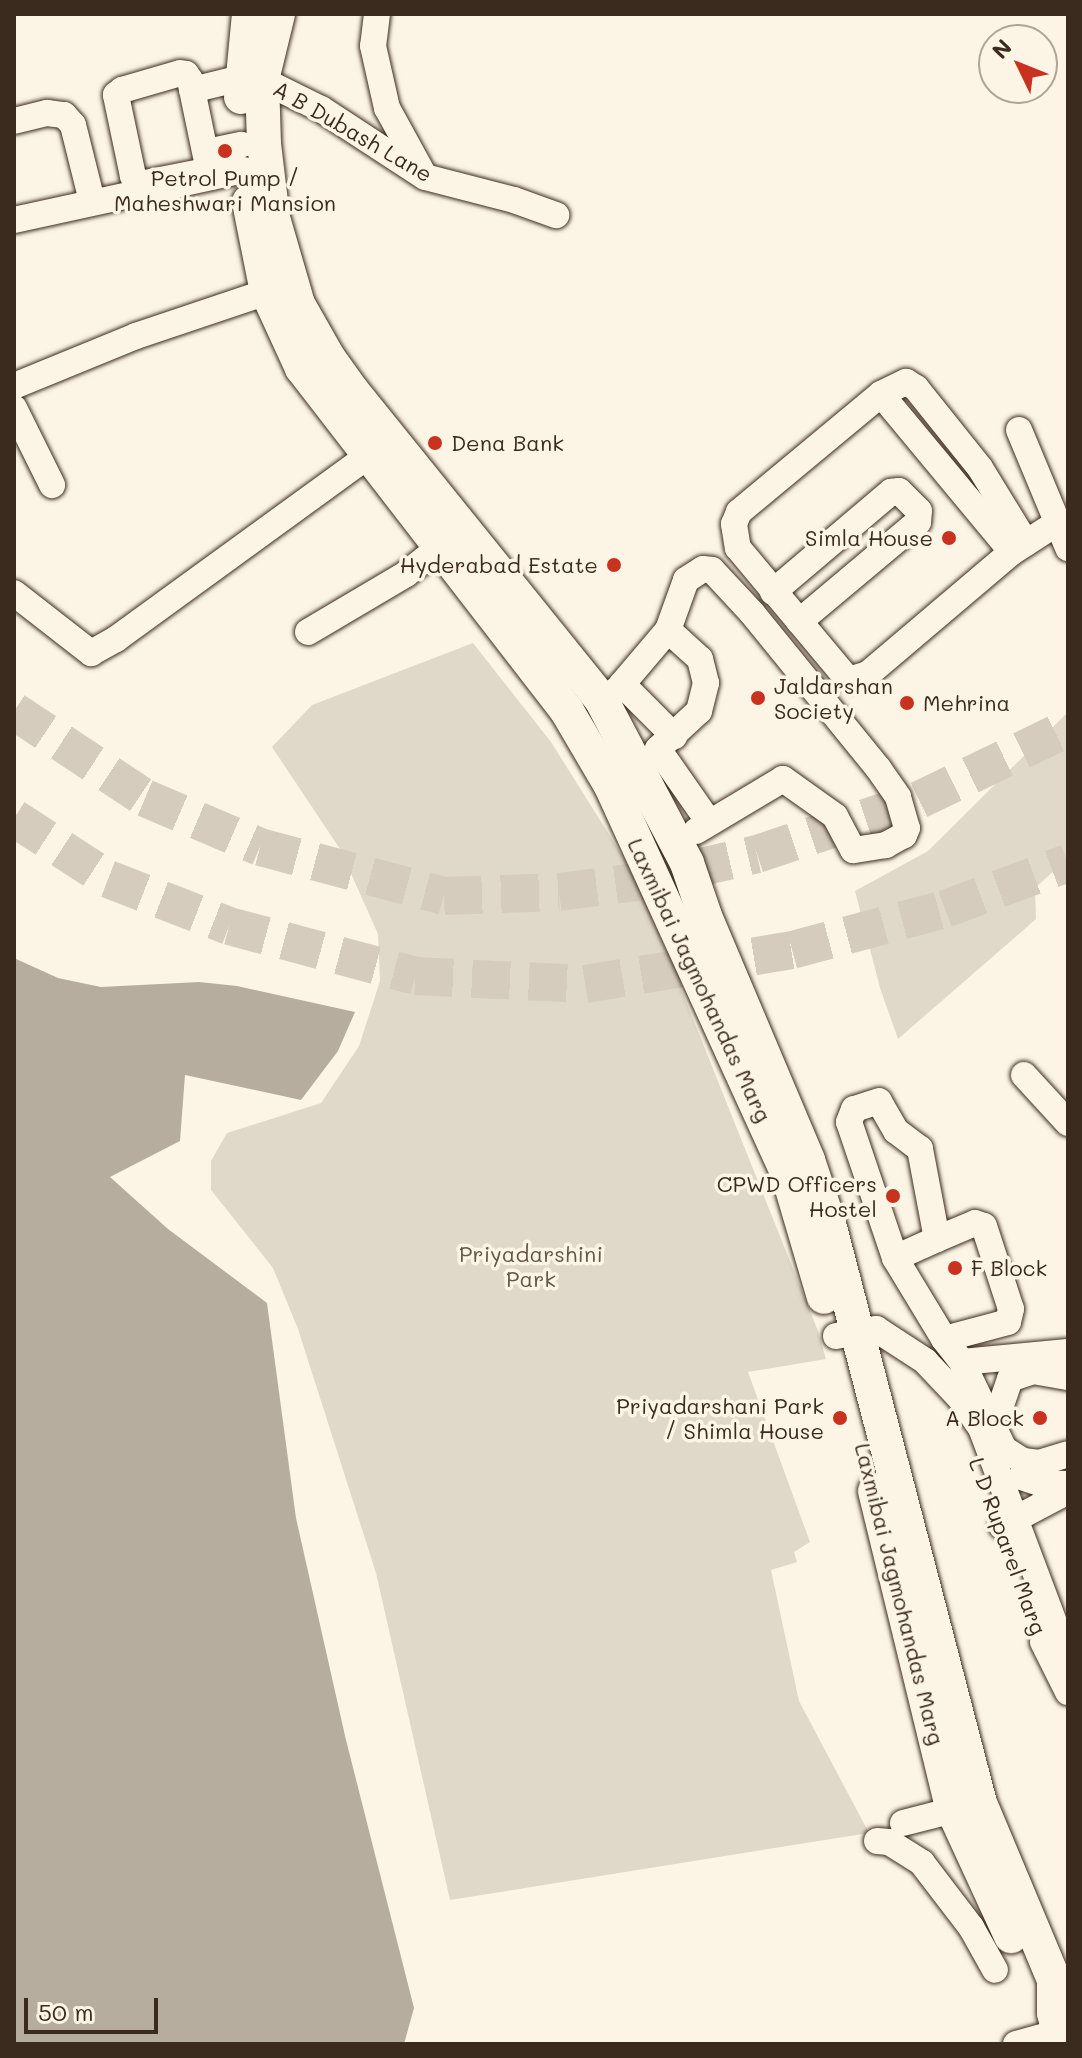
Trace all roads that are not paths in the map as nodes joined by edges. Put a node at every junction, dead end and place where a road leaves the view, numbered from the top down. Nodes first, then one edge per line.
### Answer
1 (249, 14) edge
2 (278, 14) edge
3 (377, 14) edge
4 (252, 79) junction
5 (192, 90) junction
6 (14, 121) edge
7 (207, 152) junction
8 (243, 158) junction
9 (425, 177) junction
10 (92, 201) junction
11 (556, 215) dead end
12 (14, 220) edge
13 (267, 292) junction
14 (14, 386) edge
15 (14, 408) edge
16 (359, 422) junction
17 (1019, 430) dead end
18 (369, 455) junction
19 (52, 485) dead end
20 (1057, 523) junction
21 (435, 525) junction
22 (1019, 548) junction
23 (1068, 548) edge
24 (773, 592) junction
25 (14, 593) edge
26 (799, 622) junction
27 (668, 630) junction
28 (308, 632) dead end
29 (612, 702) junction
30 (674, 736) junction
31 (701, 830) junction
32 (1024, 1075) dead end
33 (1068, 1123) edge
34 (937, 1239) junction
35 (895, 1258) junction
36 (846, 1333) junction
37 (944, 1339) junction
38 (1068, 1352) edge
39 (962, 1362) junction
40 (1068, 1377) edge
41 (990, 1415) junction
42 (1068, 1454) edge
43 (1033, 1474) junction
44 (1068, 1484) edge
45 (1068, 1491) edge
46 (1009, 1522) junction
47 (1068, 1660) edge
48 (1068, 1692) edge
49 (967, 1806) junction
50 (877, 1841) dead end
51 (905, 1851) junction
52 (995, 1970) dead end
53 (1061, 2033) edge
54 (1016, 2044) edge

1 - 4 main road, Laxmibai Jagmohandas Marg
2 - 4 main road, Laxmibai Jagmohandas Marg
3 - 9 street
4 - 5 street
4 - 8 main road, Laxmibai Jagmohandas Marg
4 - 9 street, A B Dubash Lane
4 - 16 main road, Laxmibai Jagmohandas Marg
5 - 7 street
5 - 7 street
6 - 10 street
7 - 8 street
8 - 10 street
8 - 13 main road, Laxmibai Jagmohandas Marg
9 - 11 street, A B Dubash Lane
10 - 12 street
13 - 14 street
13 - 16 main road, Laxmibai Jagmohandas Marg
15 - 19 street
16 - 18 main road, Laxmibai Jagmohandas Marg
16 - 21 main road, Laxmibai Jagmohandas Marg
17 - 20 street
18 - 21 main road, Laxmibai Jagmohandas Marg
18 - 25 street
20 - 22 street
20 - 23 street
21 - 28 street
21 - 29 main road, Laxmibai Jagmohandas Marg
21 - 36 main road, Laxmibai Jagmohandas Marg
22 - 24 street
22 - 26 street
24 - 26 street
24 - 26 street
27 - 29 street
27 - 30 street
27 - 31 street
29 - 30 street
29 - 31 street
29 - 36 main road, Laxmibai Jagmohandas Marg
30 - 31 street
32 - 33 street
34 - 35 street
34 - 35 street
34 - 37 street
35 - 37 street
36 - 46 street, L D Ruparel Marg
36 - 49 main road, Laxmibai Jagmohandas Marg
37 - 39 street
38 - 39 street
39 - 41 street
40 - 41 street
41 - 43 street
42 - 43 street
43 - 44 street
45 - 46 street
46 - 47 street
46 - 48 street, L D Ruparel Marg
49 - 51 street
49 - 53 main road, Laxmibai Jagmohandas Marg
50 - 51 street
51 - 52 street
53 - 54 street

